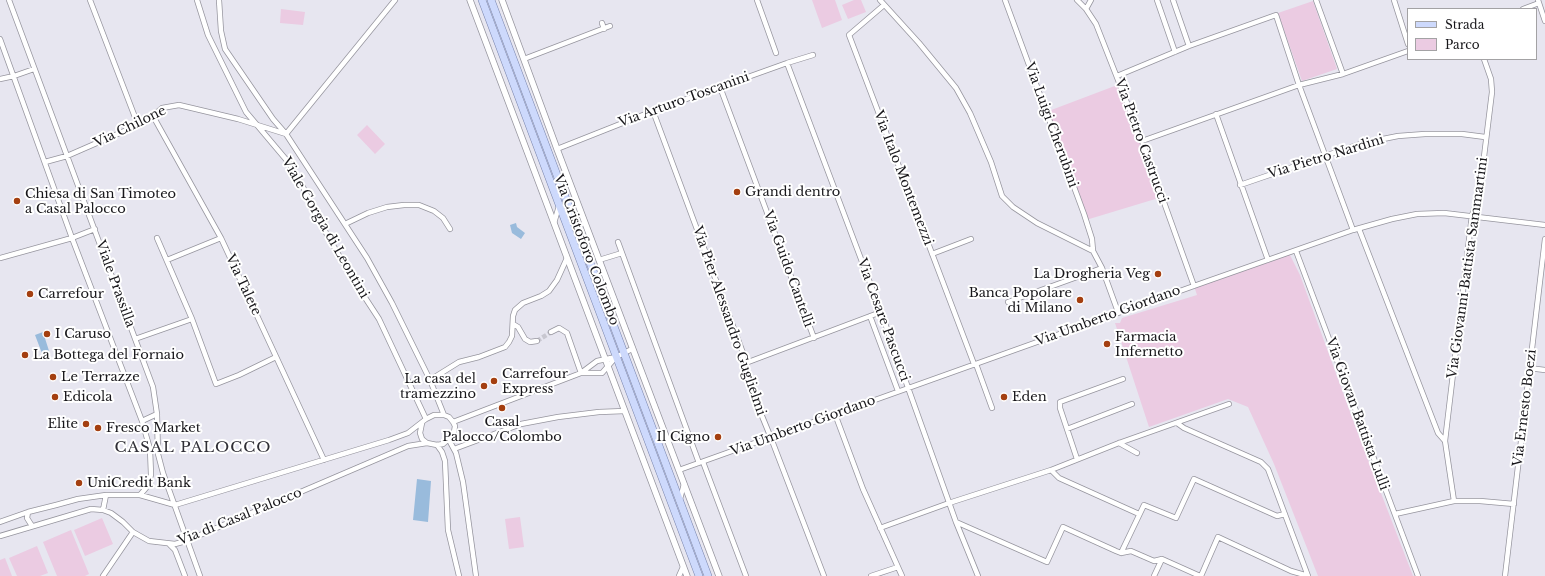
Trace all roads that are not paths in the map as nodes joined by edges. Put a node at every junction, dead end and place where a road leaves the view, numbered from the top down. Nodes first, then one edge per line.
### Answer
1 (8, 0) edge
2 (90, 0) edge
3 (197, 0) edge
4 (220, 0) edge
5 (395, 0) edge
6 (470, 0) edge
7 (482, 0) edge
8 (491, 0) edge
9 (502, 0) edge
10 (757, 0) edge
11 (880, 0) edge
12 (1005, 0) edge
13 (1077, 0) edge
14 (1091, 0) edge
15 (1157, 0) edge
16 (1173, 0) edge
17 (1316, 0) edge
18 (1394, 0) edge
19 (1538, 2) edge
20 (884, 5) junction
21 (1525, 8) edge
22 (1086, 9) junction
23 (1545, 21) edge
24 (602, 23) dead end
25 (610, 26) dead end
26 (604, 29) junction
27 (0, 39) edge
28 (1407, 41) edge
29 (1189, 46) junction
30 (1407, 51) edge
31 (1175, 52) junction
32 (776, 53) dead end
33 (813, 55) dead end
34 (524, 59) junction
35 (1484, 60) edge
36 (787, 63) junction
37 (34, 69) junction
38 (1343, 74) junction
39 (14, 76) junction
40 (1117, 76) junction
41 (0, 79) edge
42 (1299, 85) junction
43 (720, 87) junction
44 (653, 111) junction
45 (1216, 114) junction
46 (153, 116) junction
47 (138, 125) junction
48 (258, 126) junction
49 (286, 134) junction
50 (1485, 136) junction
51 (1142, 141) junction
52 (557, 149) junction
53 (1325, 155) junction
54 (67, 156) junction
55 (45, 162) junction
56 (1240, 184) junction
57 (559, 206) junction
58 (1472, 215) junction
59 (554, 223) junction
60 (345, 224) junction
61 (1545, 224) edge
62 (95, 229) junction
63 (450, 229) dead end
64 (1356, 230) junction
65 (72, 238) junction
66 (157, 238) dead end
67 (221, 238) junction
68 (971, 239) dead end
69 (1545, 239) edge
70 (618, 242) dead end
71 (1093, 251) junction
72 (1296, 251) junction
73 (622, 253) junction
74 (932, 254) junction
75 (0, 258) edge
76 (567, 258) junction
77 (167, 260) junction
78 (599, 260) junction
79 (1268, 260) junction
80 (1102, 268) junction
81 (1194, 286) junction
82 (1008, 302) dead end
83 (881, 312) junction
84 (1118, 312) junction
85 (870, 316) junction
86 (192, 319) junction
87 (513, 324) junction
88 (551, 332) tunnel mouth
89 (814, 338) junction
90 (135, 339) junction
91 (537, 341) dead end
92 (632, 349) junction
93 (624, 352) junction
94 (276, 357) junction
95 (616, 357) junction
96 (605, 359) junction
97 (743, 364) junction
98 (975, 364) junction
99 (608, 367) junction
100 (1529, 368) junction
101 (1545, 370) edge
102 (581, 373) junction
103 (1123, 379) dead end
104 (430, 380) junction
105 (907, 388) junction
106 (898, 392) junction
107 (1132, 404) dead end
108 (1229, 404) dead end
109 (992, 408) dead end
110 (625, 411) junction
111 (157, 414) junction
112 (835, 414) junction
113 (444, 415) junction
114 (426, 419) junction
115 (142, 421) junction
116 (453, 422) junction
117 (422, 423) junction
118 (1177, 423) junction
119 (1067, 429) junction
120 (771, 438) junction
121 (449, 440) junction
122 (1445, 441) junction
123 (427, 443) junction
124 (1119, 443) junction
125 (437, 445) junction
126 (454, 449) junction
127 (1137, 453) dead end
128 (1077, 459) junction
129 (324, 460) junction
130 (701, 462) junction
131 (679, 470) junction
132 (1051, 470) junction
133 (684, 484) junction
134 (106, 495) junction
135 (140, 495) junction
136 (679, 500) junction
137 (1454, 501) junction
138 (949, 503) junction
139 (1514, 504) junction
140 (175, 506) junction
141 (104, 510) junction
142 (28, 512) junction
143 (1139, 514) junction
144 (1285, 514) junction
145 (1395, 514) junction
146 (0, 522) edge
147 (956, 522) junction
148 (32, 526) junction
149 (880, 528) junction
150 (133, 532) junction
151 (0, 536) edge
152 (186, 541) junction
153 (169, 544) junction
154 (1121, 553) junction
155 (1162, 559) junction
156 (683, 567) junction
157 (898, 567) junction
158 (103, 576) edge
159 (185, 576) edge
160 (200, 576) edge
161 (459, 576) edge
162 (476, 576) edge
163 (679, 576) edge
164 (687, 576) edge
165 (699, 576) edge
166 (708, 576) edge
167 (719, 576) edge
168 (746, 576) edge
169 (824, 576) edge
170 (871, 576) edge
171 (902, 576) edge
172 (978, 576) edge
173 (1154, 576) edge
174 (1201, 576) edge
175 (1308, 576) edge
176 (1418, 576) edge
177 (1505, 576) edge

1 - 37 street, Viale Prassilla
2 - 47 street
3 - 48 street, Viale Gorgia di Leontini
4 - 49 street, Viale Gorgia di Leontini
5 - 49 street
6 - 59 street, Via Cristoforo Colombo
7 - 57 main road, Via Cristoforo Colombo
8 - 93 main road, Via Cristoforo Colombo
9 - 34 street, Via Cristoforo Colombo
10 - 32 street
11 - 20 street
12 - 71 street, Via Luigi Cherubini
13 - 22 street, Via Pietro Castrucci
14 - 22 street
15 - 31 street
16 - 29 street
17 - 38 street
18 - 28 street
19 - 21 street
19 - 23 street
20 - 71 street
20 - 74 street, Via Italo Montemezzi
22 - 40 street, Via Pietro Castrucci
24 - 26 street
25 - 26 street
26 - 34 street
27 - 39 street, Viale Prassilla
29 - 31 street
29 - 42 street
30 - 38 street
31 - 40 street
33 - 36 street, Via Arturo Toscanini
34 - 52 street, Via Cristoforo Colombo
35 - 50 street, Via Giovanni Battista Sammartini
36 - 43 street, Via Arturo Toscanini
36 - 83 street, Via Cesare Pascucci
37 - 39 street
37 - 54 street, Viale Prassilla
38 - 42 street
39 - 41 street
39 - 55 street, Viale Prassilla
40 - 51 street, Via Pietro Castrucci
42 - 45 street
42 - 53 street
43 - 44 street, Via Arturo Toscanini
43 - 89 street, Via Guido Cantelli
44 - 52 street, Via Arturo Toscanini
44 - 97 street, Via Pier Alessandro Guglielmi
45 - 51 street
45 - 56 street
46 - 47 street, Via Chilone
46 - 48 street, Via Chilone
46 - 67 street, Via Talete
47 - 54 street, Via Chilone
48 - 49 street, Via Chilone
48 - 114 street, Viale Gorgia di Leontini
49 - 60 street, Viale Gorgia di Leontini
50 - 53 street, Via Pietro Nardini
50 - 58 street, Via Giovanni Battista Sammartini
51 - 81 street, Via Pietro Castrucci
52 - 78 street, Via Cristoforo Colombo
53 - 56 street, Via Pietro Nardini
53 - 64 street
54 - 55 street, Via Chilone
54 - 62 street, Viale Prassilla
55 - 65 street, Viale Prassilla
56 - 79 street
57 - 59 street, Via Cristoforo Colombo
57 - 95 main road, Via Cristoforo Colombo
58 - 61 street, Via Umberto Giordano
58 - 64 street, Via Umberto Giordano
58 - 122 street, Via Giovanni Battista Sammartini
59 - 76 street, Via Cristoforo Colombo
60 - 63 street
60 - 104 street, Viale Gorgia di Leontini
62 - 65 street
62 - 90 street, Viale Prassilla
64 - 72 street, Via Umberto Giordano
64 - 122 street
65 - 75 street
65 - 115 street, Viale Prassilla
66 - 77 street
67 - 77 street
67 - 94 street, Via Talete
68 - 74 street
69 - 100 street, Via Ernesto Boezi
70 - 73 street
71 - 80 street, Via Luigi Cherubini
72 - 79 street, Via Umberto Giordano
72 - 145 street, Via Giovan Battista Lulli
73 - 78 street
73 - 130 street
74 - 98 street, Via Italo Montemezzi
76 - 87 street
76 - 96 street, Via Cristoforo Colombo
77 - 86 street
78 - 92 street, Via Cristoforo Colombo
79 - 81 street, Via Umberto Giordano
80 - 82 street
80 - 84 street, Via Luigi Cherubini
81 - 84 street, Via Umberto Giordano
83 - 85 street
83 - 105 street, Via Cesare Pascucci
84 - 98 street, Via Umberto Giordano
85 - 89 street
85 - 106 street, Via Cesare Pascucci
86 - 90 street
86 - 94 street
87 - 91 street
87 - 104 street
88 - 102 street
89 - 97 street
90 - 111 street, Viale Prassilla
92 - 93 street
92 - 131 street, Via Cristoforo Colombo
93 - 95 street
93 - 136 main road, Via Cristoforo Colombo
94 - 129 street, Via Talete
95 - 96 street
95 - 99 street
95 - 165 main road, Via Cristoforo Colombo
96 - 99 street, Via Cristoforo Colombo
96 - 102 street
97 - 120 street, Via Pier Alessandro Guglielmi
98 - 105 street, Via Umberto Giordano
98 - 109 street, Via Italo Montemezzi
99 - 102 street
99 - 110 street, Via Cristoforo Colombo
100 - 101 street
100 - 139 street, Via Ernesto Boezi
102 - 116 street
103 - 119 street
104 - 113 street, Viale Gorgia di Leontini
105 - 106 street, Via Umberto Giordano
105 - 138 street, Via Cesare Pascucci
106 - 112 street, Via Umberto Giordano
107 - 119 street
108 - 118 street
110 - 126 street
110 - 156 street, Via Cristoforo Colombo
111 - 115 street
111 - 140 street, Viale Prassilla
112 - 120 street, Via Umberto Giordano
112 - 149 street
113 - 114 street
113 - 116 street
114 - 117 street
115 - 135 street, Viale Prassilla
116 - 121 street
117 - 123 street
117 - 129 street, Via di Casal Palocco
118 - 124 street
118 - 144 street
119 - 128 street
120 - 130 street, Via Umberto Giordano
120 - 169 street, Via Pier Alessandro Guglielmi
121 - 125 street
121 - 126 street
122 - 137 street, Via Giovanni Battista Sammartini
123 - 125 street, Via di Casal Palocco
123 - 152 street, Via di Casal Palocco
124 - 127 street
124 - 128 street
125 - 161 street
126 - 162 street
128 - 132 street
129 - 140 street, Via di Casal Palocco
130 - 131 street, Via Umberto Giordano
130 - 168 street
131 - 133 street, Via Cristoforo Colombo
132 - 138 street
132 - 143 street
133 - 136 street
133 - 167 street, Via Cristoforo Colombo
134 - 135 street
134 - 141 street
134 - 142 street
135 - 140 street
136 - 166 main road, Via Cristoforo Colombo
137 - 139 street
137 - 145 street
138 - 147 street, Via Cesare Pascucci
138 - 149 street
139 - 177 street, Via Ernesto Boezi
140 - 152 street, Viale Prassilla
141 - 148 street
141 - 150 street, Via di Casal Palocco
142 - 146 street
142 - 148 street
143 - 144 street
143 - 154 street
144 - 175 street
145 - 176 street, Via Giovan Battista Lulli
147 - 154 street
147 - 172 street, Via Cesare Pascucci
148 - 151 street
149 - 157 street
150 - 153 street, Via di Casal Palocco
150 - 158 street
152 - 153 street, Via di Casal Palocco
152 - 160 street, Viale Prassilla
153 - 159 street
154 - 155 street
155 - 173 street
155 - 174 street
156 - 163 street
156 - 164 street, Via Cristoforo Colombo
157 - 170 street
157 - 171 street
174 - 175 street

